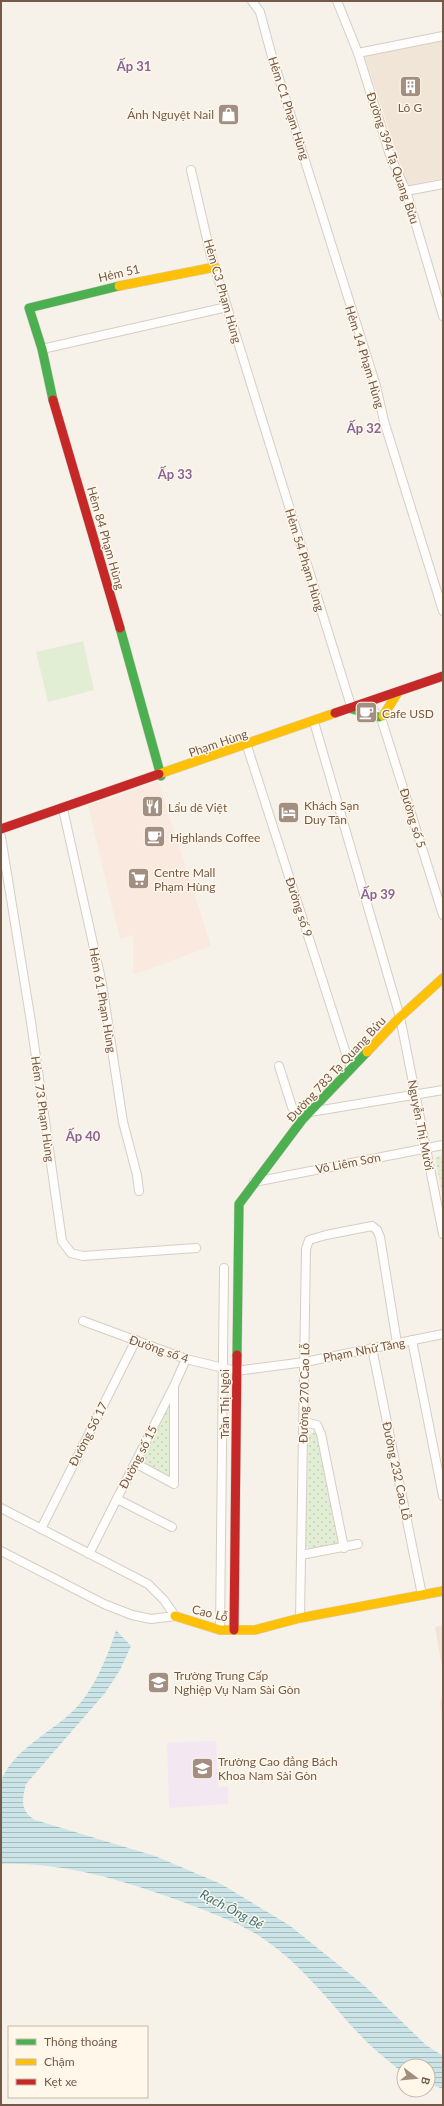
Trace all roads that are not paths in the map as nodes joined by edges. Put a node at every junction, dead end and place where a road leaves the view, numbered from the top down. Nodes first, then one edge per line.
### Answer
1 (252, 1) edge
2 (337, 1) edge
3 (443, 36) edge
4 (358, 53) junction
5 (191, 170) dead end
6 (443, 184) edge
7 (406, 191) junction
8 (321, 216) joint
9 (216, 267) junction
10 (227, 307) junction
11 (29, 308) joint
12 (443, 316) edge
13 (42, 348) junction
14 (259, 410) joint
15 (443, 611) edge
16 (443, 676) edge
17 (398, 692) junction
18 (375, 700) junction
19 (352, 709) junction
20 (381, 718) junction
21 (314, 722) junction
22 (247, 746) junction
23 (161, 776) junction
24 (63, 809) junction
25 (1, 830) edge
26 (1, 836) edge
27 (443, 915) edge
28 (443, 978) edge
29 (400, 1017) junction
30 (279, 1066) dead end
31 (351, 1069) junction
32 (443, 1090) edge
33 (415, 1095) junction
34 (310, 1112) junction
35 (302, 1120) junction
36 (443, 1145) edge
37 (426, 1148) junction
38 (254, 1182) junction
39 (139, 1191) dead end
40 (443, 1234) edge
41 (196, 1248) dead end
42 (224, 1268) dead end
43 (83, 1321) dead end
44 (443, 1334) edge
45 (136, 1340) junction
46 (412, 1340) junction
47 (397, 1343) junction
48 (372, 1348) junction
49 (186, 1359) junction
50 (305, 1362) junction
51 (223, 1368) junction
52 (236, 1370) junction
53 (174, 1386) junction
54 (304, 1422) junction
55 (135, 1463) junction
56 (443, 1496) edge
57 (117, 1499) junction
58 (1, 1508) edge
59 (172, 1527) dead end
60 (41, 1529) junction
61 (358, 1544) dead end
62 (344, 1548) junction
63 (1, 1551) edge
64 (89, 1554) junction
65 (301, 1555) junction
66 (443, 1591) edge
67 (422, 1595) junction
68 (175, 1616) junction
69 (300, 1618) junction
70 (220, 1630) junction
71 (234, 1630) junction

1 - 8 street, Hẻm C1 Phạm Hùng
2 - 4 street, Đường 394 Tạ Quang Bửu
3 - 4 street
4 - 7 street, Đường 394 Tạ Quang Bửu
5 - 9 street, Hẻm C3 Phạm Hùng
6 - 7 street
7 - 12 street, Đường 394 Tạ Quang Bửu
8 - 15 street, Hẻm 14 Phạm Hùng
9 - 10 street, Hẻm C3 Phạm Hùng
9 - 11 street, Hẻm 51
10 - 13 street
10 - 14 street, Hẻm C3 Phạm Hùng
11 - 13 street, Hẻm 84 Phạm Hùng
13 - 23 street, Hẻm 84 Phạm Hùng
14 - 19 street, Hẻm 54 Phạm Hùng
16 - 17 street, Phạm Hùng
17 - 18 street, Phạm Hùng
17 - 20 street
18 - 19 street, Phạm Hùng
18 - 20 street, Đường số 5
19 - 20 street
19 - 21 street, Phạm Hùng
20 - 27 street, Đường số 5
21 - 22 street, Phạm Hùng
21 - 29 street, Nguyễn Thị Mười
22 - 23 street, Phạm Hùng
22 - 31 street, Đường số 9
23 - 24 street, Phạm Hùng
24 - 25 street, Phạm Hùng
24 - 39 street, Hẻm 61 Phạm Hùng
26 - 41 street, Hẻm 73 Phạm Hùng
28 - 29 street, Đường 783 Tạ Quang Bửu
29 - 31 street, Đường 783 Tạ Quang Bửu
29 - 33 street, Nguyễn Thị Mười
30 - 35 street
31 - 34 street, Đường 783 Tạ Quang Bửu
32 - 33 street
33 - 34 street
33 - 37 street, Nguyễn Thị Mười
34 - 35 street, Đường 783 Tạ Quang Bửu
35 - 38 street, Đường 783 Tạ Quang Bửu
36 - 37 street, Võ Liêm Sơn
37 - 38 street, Võ Liêm Sơn
37 - 40 street, Nguyễn Thị Mười
38 - 52 street, Trần Thị Ngôi
42 - 51 street, Trần Thị Ngôi
43 - 45 street, Đường số 4
44 - 46 street, Phạm Nhữ Tăng
45 - 49 street, Đường số 4
45 - 60 street, Đường Số 17
46 - 47 street, Phạm Nhữ Tăng
46 - 56 street
47 - 48 street, Phạm Nhữ Tăng
47 - 50 street, Đường 270 Cao Lỗ
48 - 50 street, Phạm Nhữ Tăng
48 - 67 street, Đường 232 Cao Lỗ
49 - 51 street, Đường số 4
49 - 53 street, Đường số 15
50 - 52 street, Phạm Nhữ Tăng
50 - 54 street, Đường 270 Cao Lỗ
51 - 52 street, Đường số 4
51 - 70 street, Trần Thị Ngôi
52 - 71 street, Trần Thị Ngôi
53 - 55 street, Đường số 15
53 - 55 street
54 - 62 street
54 - 65 street, Đường 270 Cao Lỗ
55 - 57 street, Đường số 15
57 - 59 street
57 - 64 street, Đường số 15
58 - 60 street, Cao Lỗ
60 - 64 street, Cao Lỗ
61 - 62 street
62 - 65 street
63 - 68 street
64 - 68 street, Cao Lỗ
65 - 69 street, Đường 270 Cao Lỗ
66 - 67 street, Cao Lỗ
67 - 69 street, Cao Lỗ
68 - 70 street, Cao Lỗ
69 - 71 street, Cao Lỗ
70 - 71 street, Cao Lỗ

